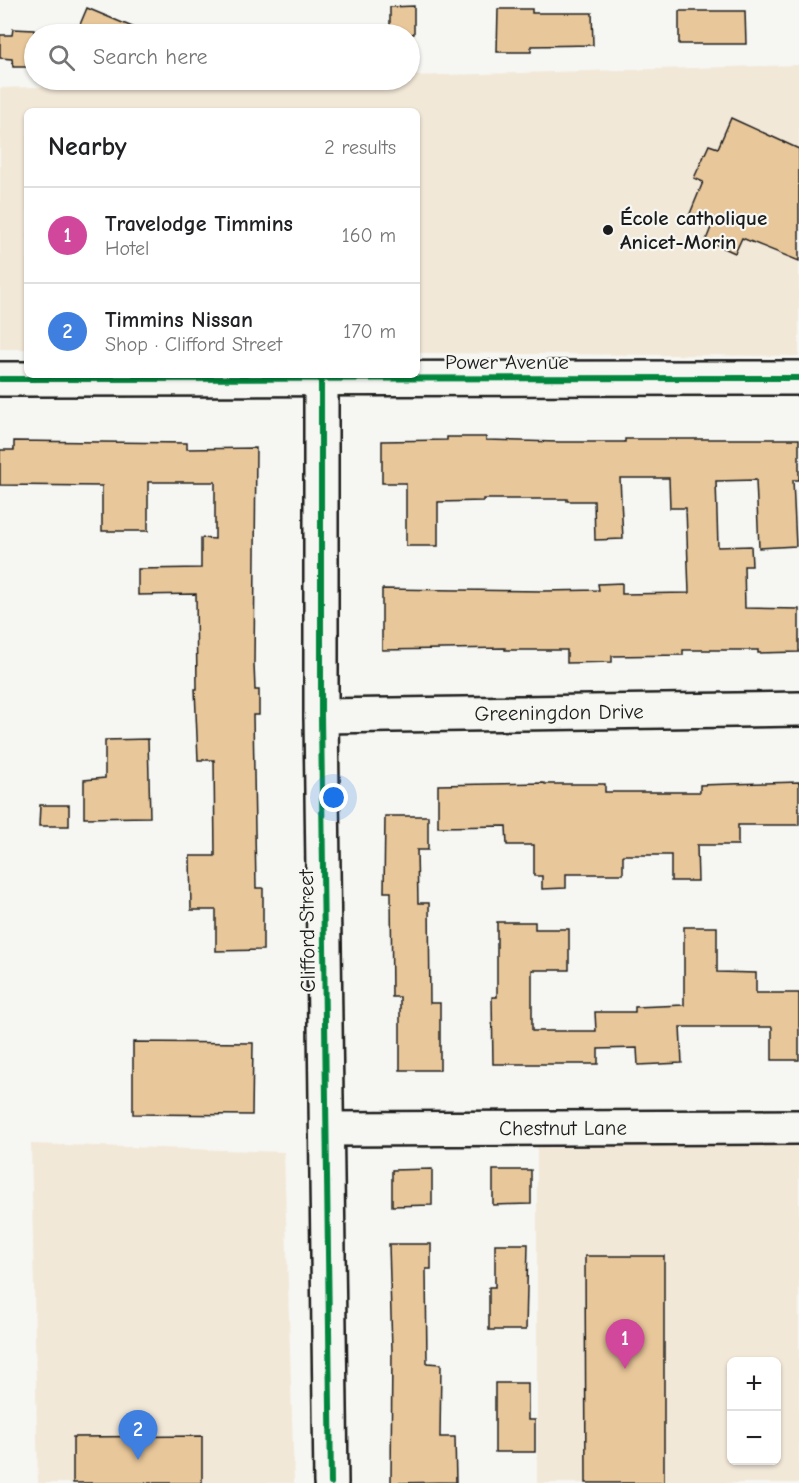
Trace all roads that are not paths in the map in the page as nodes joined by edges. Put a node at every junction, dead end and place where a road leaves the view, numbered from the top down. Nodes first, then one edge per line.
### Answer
1 (799, 378) edge
2 (0, 379) edge
3 (321, 379) junction
4 (799, 709) edge
5 (321, 716) junction
6 (799, 1127) edge
7 (327, 1129) junction
8 (331, 1483) edge

1 - 3 street, Power Avenue
2 - 3 street, Power Avenue
3 - 5 street, Clifford Street
4 - 5 street, Greeningdon Drive
5 - 7 street, Clifford Street
6 - 7 street, Chestnut Lane
7 - 8 street, Clifford Street

